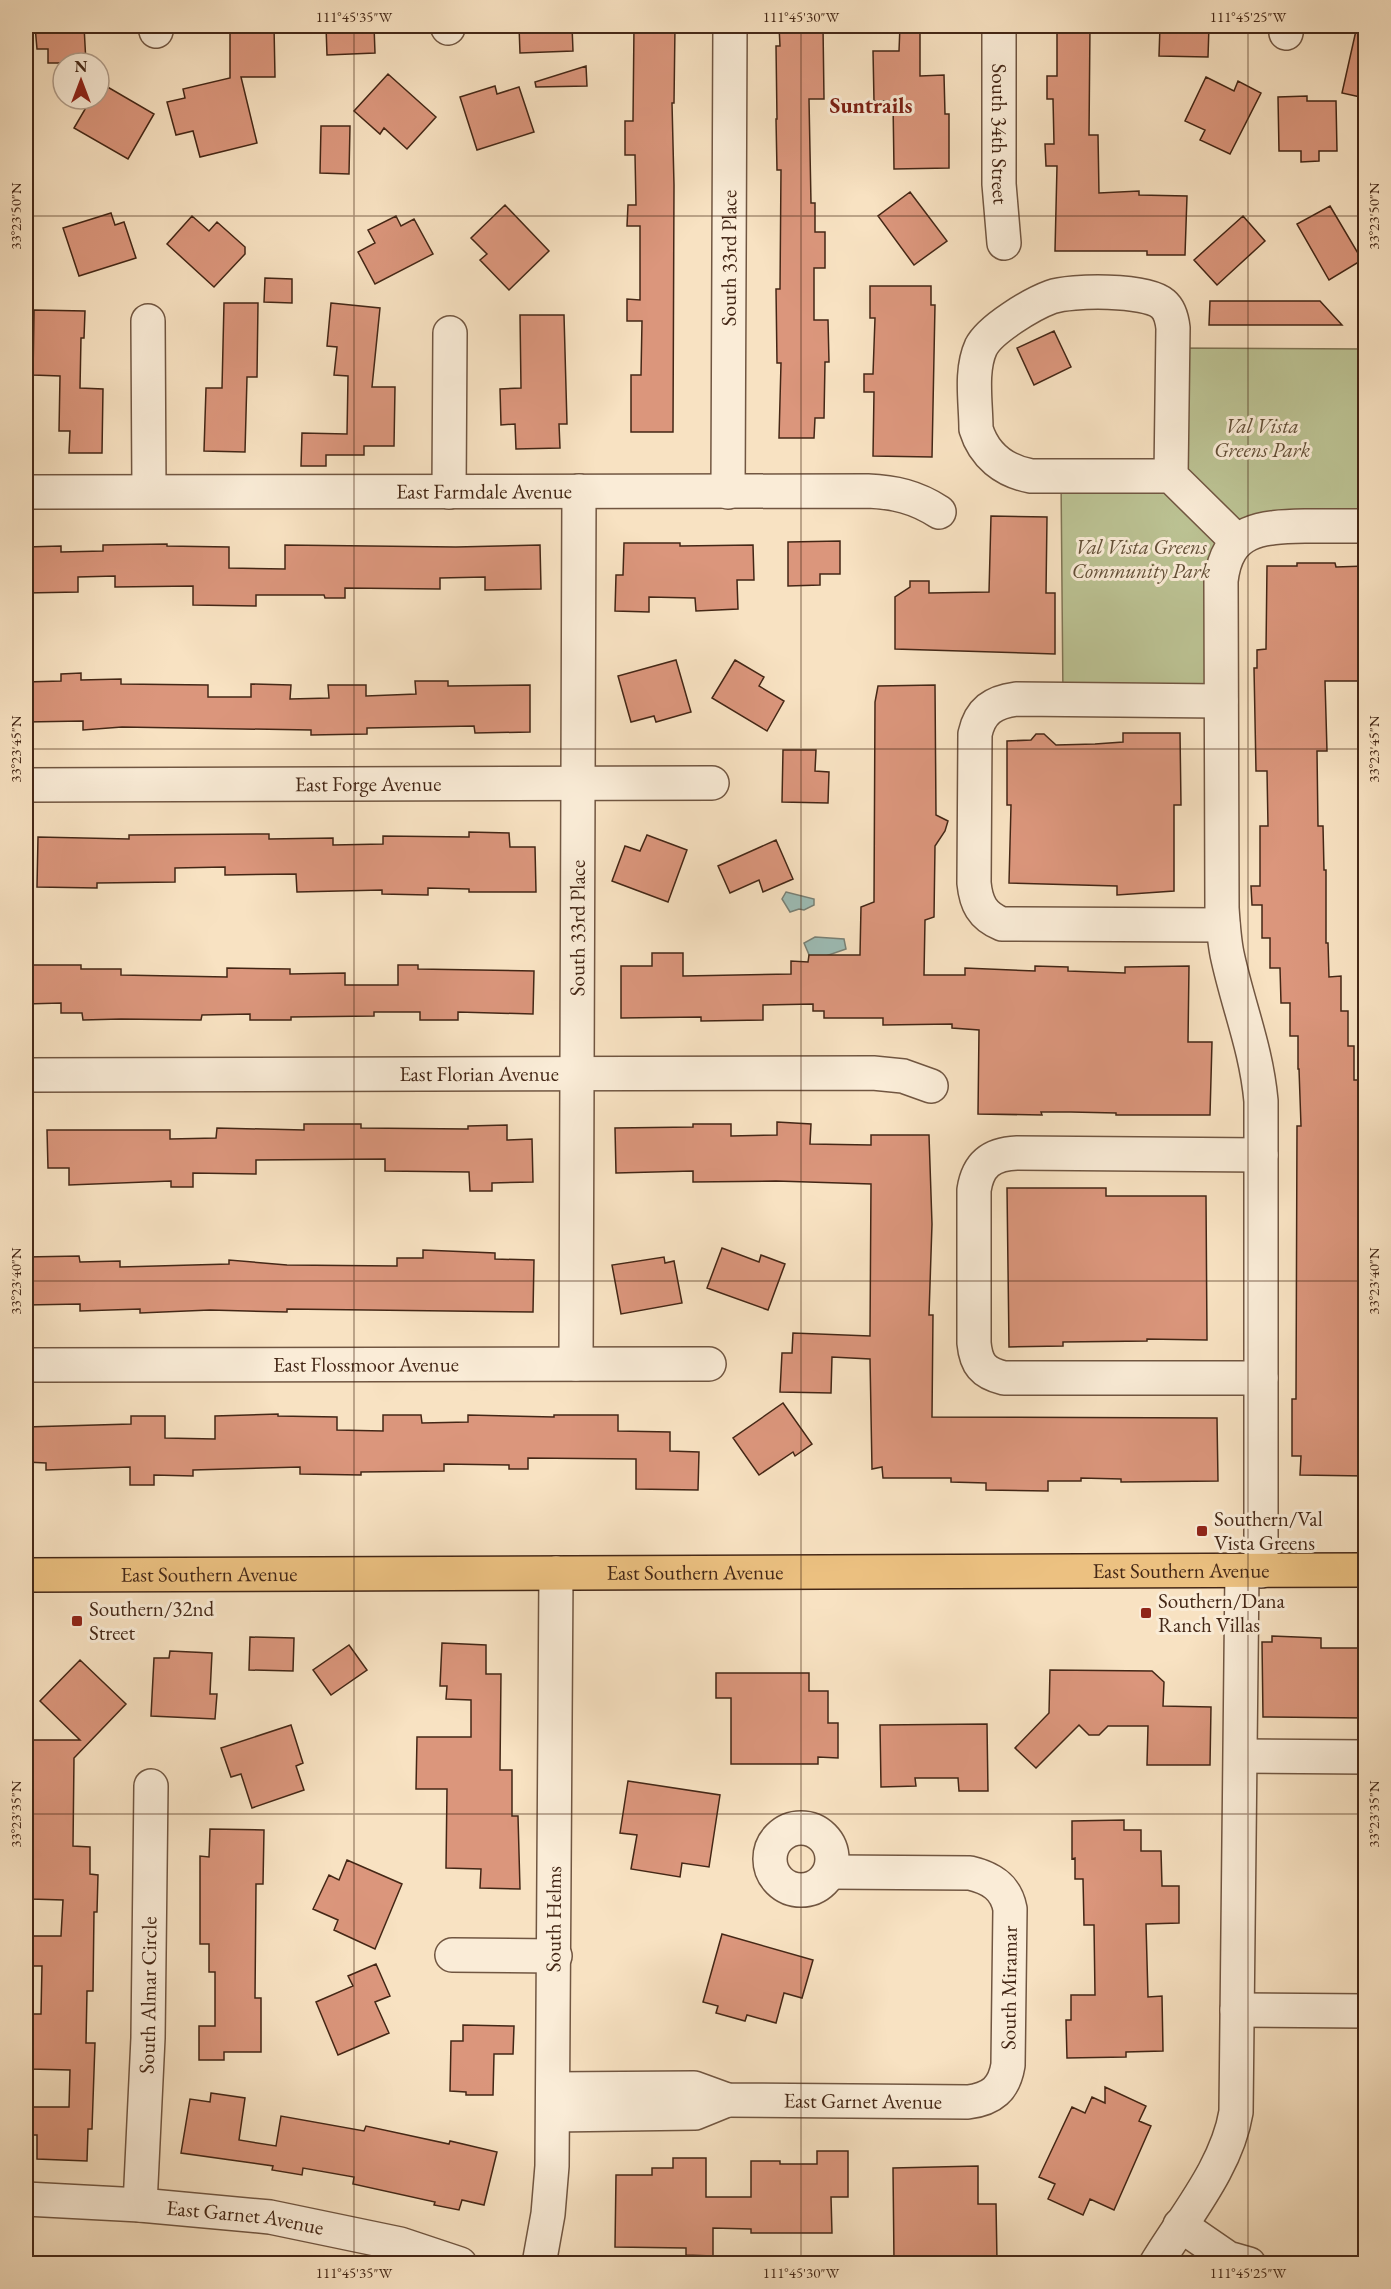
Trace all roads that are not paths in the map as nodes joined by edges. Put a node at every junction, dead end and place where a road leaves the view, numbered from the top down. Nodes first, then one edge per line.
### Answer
1 (730, 26) edge
2 (999, 26) edge
3 (1004, 243) dead end
4 (148, 321) dead end
5 (450, 333) dead end
6 (1171, 476) junction
7 (149, 491) junction
8 (579, 491) junction
9 (26, 492) edge
10 (449, 492) junction
11 (728, 492) junction
12 (939, 512) dead end
13 (1365, 526) edge
14 (1237, 541) junction
15 (1221, 701) junction
16 (578, 783) junction
17 (712, 783) dead end
18 (26, 784) edge
19 (1223, 925) junction
20 (578, 1073) junction
21 (26, 1075) edge
22 (931, 1086) dead end
23 (1261, 1155) junction
24 (576, 1364) junction
25 (709, 1364) dead end
26 (26, 1365) edge
27 (1261, 1378) junction
28 (1365, 1570) edge
29 (1252, 1571) junction
30 (556, 1573) junction
31 (26, 1575) edge
32 (1241, 1756) junction
33 (1365, 1757) edge
34 (151, 1786) dead end
35 (831, 1872) dead end
36 (452, 1956) dead end
37 (555, 1956) junction
38 (1237, 2010) junction
39 (1365, 2011) edge
40 (997, 2092) joint
41 (553, 2102) junction
42 (26, 2199) edge
43 (140, 2205) junction
44 (1180, 2225) junction
45 (460, 2264) edge
46 (539, 2264) edge
47 (1156, 2264) edge
48 (1249, 2264) edge

1 - 11 street, South 33rd Place
2 - 3 street, South 34th Street
4 - 7 street
5 - 10 street
6 - 6 street
6 - 14 street
7 - 9 street, East Farmdale Avenue
7 - 10 street, East Farmdale Avenue
8 - 10 street, East Farmdale Avenue
8 - 11 street, East Farmdale Avenue
8 - 16 street, South 33rd Place
11 - 12 street, East Farmdale Avenue
13 - 14 street
14 - 15 street
15 - 19 street
15 - 19 street
16 - 17 street, East Forge Avenue
16 - 18 street, East Forge Avenue
16 - 20 street, South 33rd Place
19 - 23 street
20 - 21 street, East Florian Avenue
20 - 22 street, East Florian Avenue
20 - 24 street, South 33rd Place
23 - 27 street
23 - 27 street
24 - 25 street, East Flossmoor Avenue
24 - 26 street, East Flossmoor Avenue
27 - 29 street
28 - 29 main road, East Southern Avenue
29 - 30 main road, East Southern Avenue
29 - 32 street
30 - 31 main road, East Southern Avenue
30 - 37 street, South Helms
32 - 33 street
32 - 38 street
34 - 43 street, South Almar Circle
35 - 40 street, South Miramar
36 - 37 street
37 - 41 street, South Helms
38 - 39 street
38 - 44 street
40 - 41 street, East Garnet Avenue
41 - 46 street, South Helms
42 - 43 street, East Garnet Avenue
43 - 45 street, East Garnet Avenue
44 - 47 street
44 - 48 street

